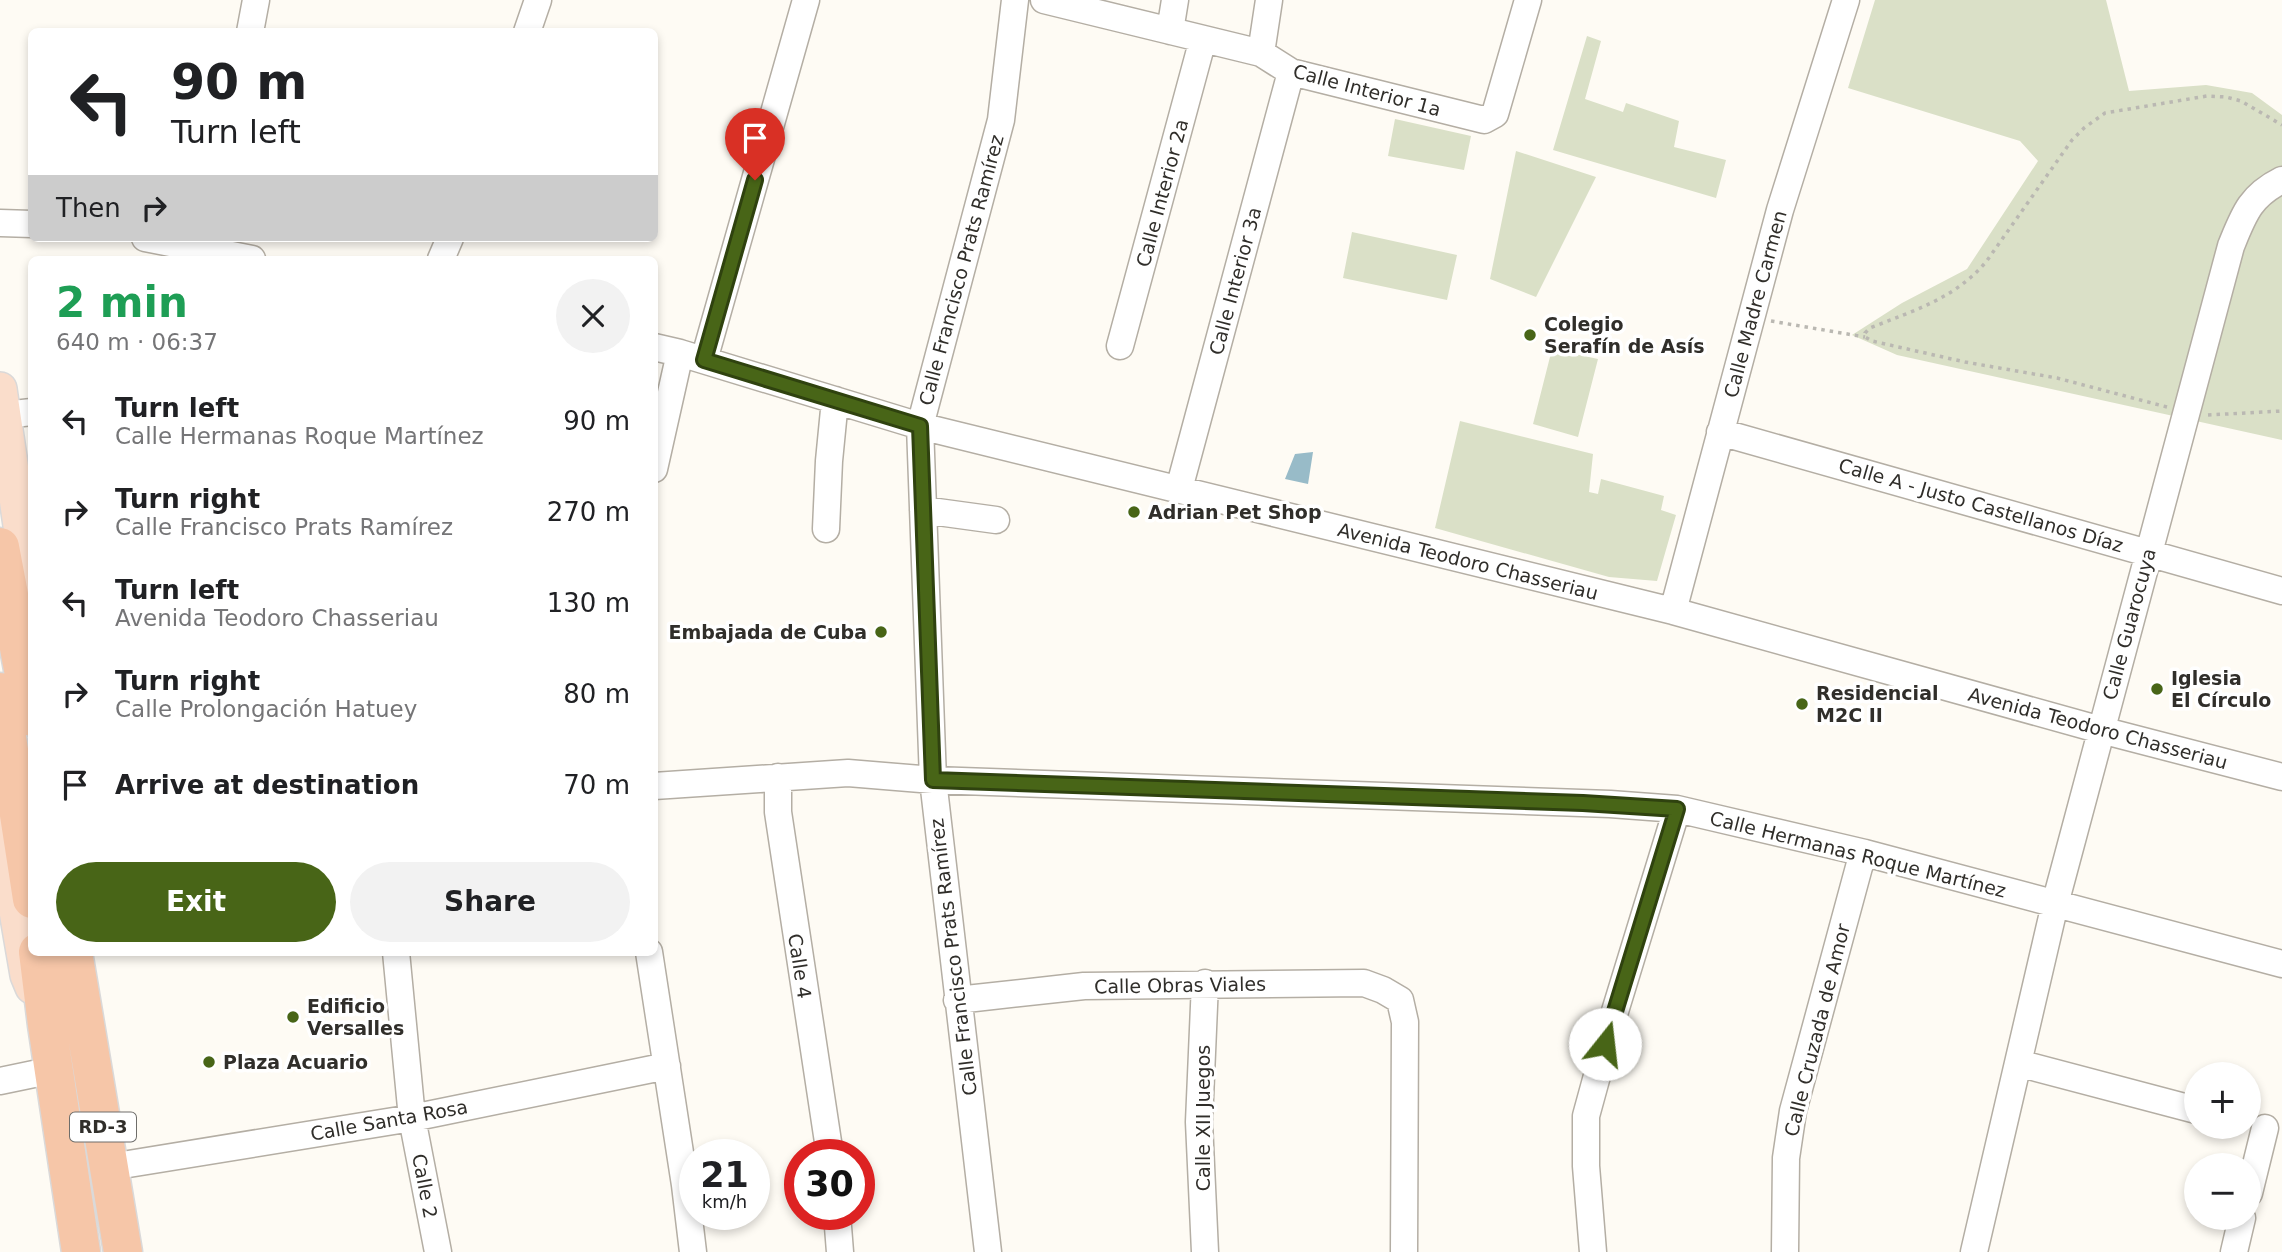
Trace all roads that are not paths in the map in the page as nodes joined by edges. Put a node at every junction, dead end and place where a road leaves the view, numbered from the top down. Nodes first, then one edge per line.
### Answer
1 (256, 0) edge
2 (538, 0) edge
3 (806, 0) edge
4 (1015, 0) edge
5 (1044, 0) edge
6 (1175, 0) edge
7 (1269, 0) edge
8 (1528, 0) edge
9 (1846, 0) edge
10 (251, 28) edge
11 (528, 28) edge
12 (1170, 31) junction
13 (1203, 39) junction
14 (1261, 53) junction
15 (1291, 72) junction
16 (2282, 180) edge
17 (0, 223) edge
18 (28, 223) edge
19 (185, 242) edge
20 (215, 245) edge
21 (244, 256) edge
22 (1120, 346) dead end
23 (658, 348) edge
24 (692, 356) junction
25 (835, 400) junction
26 (12, 406) edge
27 (920, 426) junction
28 (1720, 432) junction
29 (658, 457) edge
30 (1179, 489) junction
31 (923, 510) junction
32 (996, 520) dead end
33 (826, 529) dead end
34 (0, 547) edge
35 (2149, 553) junction
36 (28, 567) edge
37 (2282, 591) edge
38 (1673, 611) junction
39 (0, 692) edge
40 (28, 696) edge
41 (2101, 730) junction
42 (778, 777) junction
43 (2282, 777) edge
44 (933, 780) junction
45 (658, 786) edge
46 (1677, 809) junction
47 (1, 828) edge
48 (1865, 853) junction
49 (28, 873) edge
50 (2055, 904) junction
51 (38, 956) edge
52 (74, 956) edge
53 (87, 956) edge
54 (396, 956) edge
55 (650, 956) edge
56 (2282, 964) edge
57 (1205, 983) junction
58 (957, 1000) junction
59 (81, 1003) junction
60 (47, 1025) junction
61 (2018, 1063) junction
62 (667, 1066) junction
63 (53, 1070) junction
64 (0, 1081) edge
65 (2184, 1107) edge
66 (412, 1118) junction
67 (2265, 1128) edge
68 (828, 1139) edge
69 (2259, 1153) edge
70 (110, 1167) junction
71 (839, 1230) edge
72 (2239, 1230) edge
73 (82, 1252) edge
74 (123, 1252) edge
75 (438, 1252) edge
76 (693, 1252) edge
77 (841, 1252) edge
78 (988, 1252) edge
79 (1205, 1252) edge
80 (1404, 1252) edge
81 (1593, 1252) edge
82 (1785, 1252) edge
83 (1974, 1252) edge
84 (2234, 1252) edge

1 - 10 street
2 - 11 street
3 - 24 street
4 - 27 street, Calle Francisco Prats Ramírez
5 - 12 street, Calle Interior 1a
6 - 12 street
7 - 14 street
8 - 15 street, Calle Interior 1a
9 - 28 street, Calle Madre Carmen
12 - 13 street, Calle Interior 1a
13 - 14 street, Calle Interior 1a
13 - 22 street, Calle Interior 2a
14 - 15 street, Calle Interior 1a
15 - 30 street, Calle Interior 3a
16 - 35 street, Calle Guarocuya
17 - 18 street
19 - 20 street
20 - 21 street
23 - 24 street, Avenida Teodoro Chasseriau
24 - 25 street, Avenida Teodoro Chasseriau
24 - 29 street
25 - 27 street, Avenida Teodoro Chasseriau
25 - 33 street
26 - 36 main road
27 - 30 street, Avenida Teodoro Chasseriau
27 - 31 street, Calle Francisco Prats Ramírez
28 - 35 street, Calle A - Justo Castellanos Díaz
28 - 38 street, Calle Madre Carmen
30 - 38 street, Avenida Teodoro Chasseriau
31 - 32 street
31 - 44 street, Calle Francisco Prats Ramírez
34 - 40 highway
35 - 37 street, Calle A - Justo Castellanos Díaz
35 - 41 street, Calle Guarocuya
38 - 41 street, Avenida Teodoro Chasseriau
39 - 49 highway
41 - 43 street, Avenida Teodoro Chasseriau
41 - 50 street, Calle Guarocuya
42 - 44 street, Calle Hermanas Roque Martínez
42 - 45 street, Calle Hermanas Roque Martínez
42 - 68 street, Calle 4
44 - 46 street, Calle Hermanas Roque Martínez
44 - 58 street, Calle Francisco Prats Ramírez
46 - 48 street, Calle Hermanas Roque Martínez
46 - 81 street
47 - 60 main road, RD-3
48 - 50 street, Calle Hermanas Roque Martínez
48 - 82 street, Calle Cruzada de Amor
50 - 56 street, Calle Hermanas Roque Martínez
50 - 61 street, Calle Guarocuya
51 - 60 highway, RD-3
52 - 59 highway, RD-3
53 - 59 main road, RD-3
54 - 66 street, Calle 2
55 - 62 street
57 - 58 street, Calle Obras Viales
57 - 79 street, Calle XII Juegos
57 - 80 street, Calle Obras Viales
58 - 78 street, Calle Francisco Prats Ramírez
59 - 70 highway, RD-3
60 - 63 highway, RD-3
61 - 65 street
61 - 83 street, Calle Guarocuya
62 - 66 street, Calle Santa Rosa
62 - 76 street
63 - 64 street
63 - 73 highway, RD-3
66 - 70 street, Calle Santa Rosa
66 - 75 street, Calle 2
67 - 69 street
70 - 74 highway, RD-3
71 - 77 street
72 - 84 street

